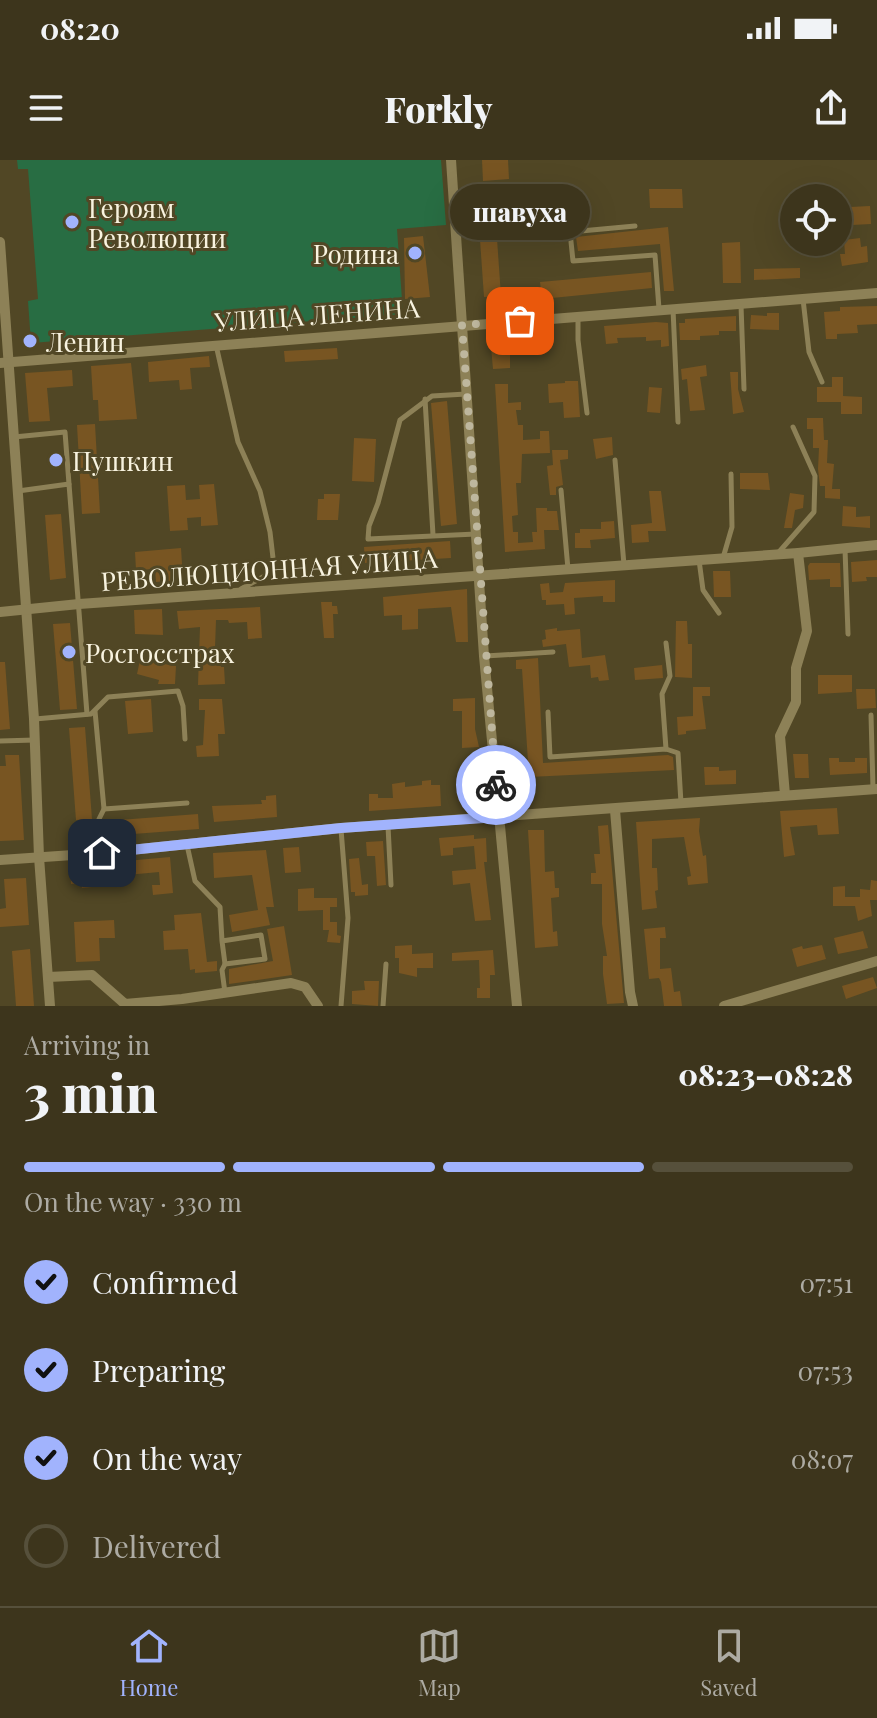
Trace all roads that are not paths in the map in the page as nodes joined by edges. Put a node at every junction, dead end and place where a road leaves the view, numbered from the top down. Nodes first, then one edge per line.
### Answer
1 (451, 160) edge
2 (635, 226) dead end
3 (0, 242) edge
4 (877, 293) edge
5 (803, 299) junction
6 (741, 304) junction
7 (673, 308) junction
8 (659, 310) junction
9 (578, 317) junction
10 (462, 325) junction
11 (216, 344) junction
12 (4, 363) edge
13 (822, 382) dead end
14 (744, 389) dead end
15 (467, 394) junction
16 (425, 399) junction
17 (587, 413) dead end
18 (678, 422) dead end
19 (793, 427) dead end
20 (13, 437) junction
21 (615, 460) dead end
22 (731, 474) dead end
23 (69, 484) junction
24 (561, 490) dead end
25 (17, 491) junction
26 (476, 534) junction
27 (433, 535) junction
28 (877, 545) edge
29 (845, 548) junction
30 (778, 553) junction
31 (798, 553) junction
32 (699, 559) junction
33 (723, 559) junction
34 (624, 566) junction
35 (568, 570) junction
36 (478, 576) junction
37 (232, 594) junction
38 (79, 604) junction
39 (25, 610) junction
40 (0, 612) edge
41 (719, 613) dead end
42 (848, 634) dead end
43 (666, 643) dead end
44 (553, 652) dead end
45 (484, 656) junction
46 (95, 710) junction
47 (548, 712) dead end
48 (87, 714) junction
49 (871, 715) dead end
50 (34, 719) junction
51 (185, 739) dead end
52 (35, 740) junction
53 (0, 741) edge
54 (666, 749) junction
55 (875, 789) edge
56 (785, 795) junction
57 (187, 803) dead end
58 (681, 804) junction
59 (104, 809) junction
60 (615, 810) junction
61 (498, 817) junction
62 (388, 826) junction
63 (341, 828) junction
64 (187, 845) junction
65 (102, 853) junction
66 (39, 857) junction
67 (0, 860) edge
68 (391, 885) dead end
69 (222, 941) junction
70 (877, 961) edge
71 (225, 964) junction
72 (386, 964) dead end
73 (48, 977) junction
74 (225, 993) junction
75 (50, 1006) edge
76 (318, 1006) edge
77 (341, 1006) edge
78 (383, 1006) edge
79 (517, 1006) edge
80 (633, 1006) edge
81 (724, 1006) edge

1 - 10 street
2 - 8 lane
3 - 12 street
4 - 5 street, УЛИЦА ЛЕНИНА
5 - 6 street, УЛИЦА ЛЕНИНА
5 - 13 lane
6 - 7 street, УЛИЦА ЛЕНИНА
6 - 14 lane
7 - 8 street, УЛИЦА ЛЕНИНА
7 - 18 lane
8 - 9 street, УЛИЦА ЛЕНИНА
9 - 10 street, УЛИЦА ЛЕНИНА
9 - 17 lane
10 - 11 street, УЛИЦА ЛЕНИНА
10 - 15 street
11 - 12 street, УЛИЦА ЛЕНИНА
11 - 37 lane
12 - 20 street
15 - 16 lane
15 - 26 street
16 - 27 lane
16 - 27 lane
19 - 30 lane
20 - 23 lane
20 - 25 street
21 - 34 lane
22 - 33 lane
23 - 25 lane
23 - 38 lane
24 - 35 lane
25 - 39 street
26 - 27 lane
26 - 36 street
28 - 29 street, РЕВОЛЮЦИОННАЯ УЛИЦА
29 - 31 street, РЕВОЛЮЦИОННАЯ УЛИЦА
29 - 42 lane
30 - 31 street, РЕВОЛЮЦИОННАЯ УЛИЦА
30 - 33 street, РЕВОЛЮЦИОННАЯ УЛИЦА
31 - 56 street
32 - 33 street, РЕВОЛЮЦИОННАЯ УЛИЦА
32 - 34 street, РЕВОЛЮЦИОННАЯ УЛИЦА
32 - 41 lane
34 - 35 street, РЕВОЛЮЦИОННАЯ УЛИЦА
35 - 36 street, РЕВОЛЮЦИОННАЯ УЛИЦА
36 - 37 street, РЕВОЛЮЦИОННАЯ УЛИЦА
36 - 45 street
37 - 38 street, РЕВОЛЮЦИОННАЯ УЛИЦА
38 - 39 street, РЕВОЛЮЦИОННАЯ УЛИЦА
38 - 48 lane
39 - 40 street, РЕВОЛЮЦИОННАЯ УЛИЦА
39 - 50 street
43 - 54 lane
44 - 45 lane
45 - 61 street
46 - 48 lane
46 - 51 lane
46 - 59 lane
47 - 54 lane
48 - 50 lane
49 - 55 lane
50 - 52 street
52 - 53 lane
52 - 66 street
54 - 58 lane
55 - 56 street
56 - 58 street
57 - 59 lane
58 - 60 street
59 - 65 lane
60 - 61 street
60 - 80 street
61 - 62 street
61 - 79 street
62 - 63 street
62 - 68 lane
63 - 64 street
63 - 77 lane
64 - 65 street
64 - 69 lane
65 - 66 street
66 - 67 street
66 - 73 street
69 - 71 lane
69 - 71 lane
70 - 81 street
71 - 74 lane
72 - 78 lane
73 - 74 street
73 - 75 street
74 - 76 street

